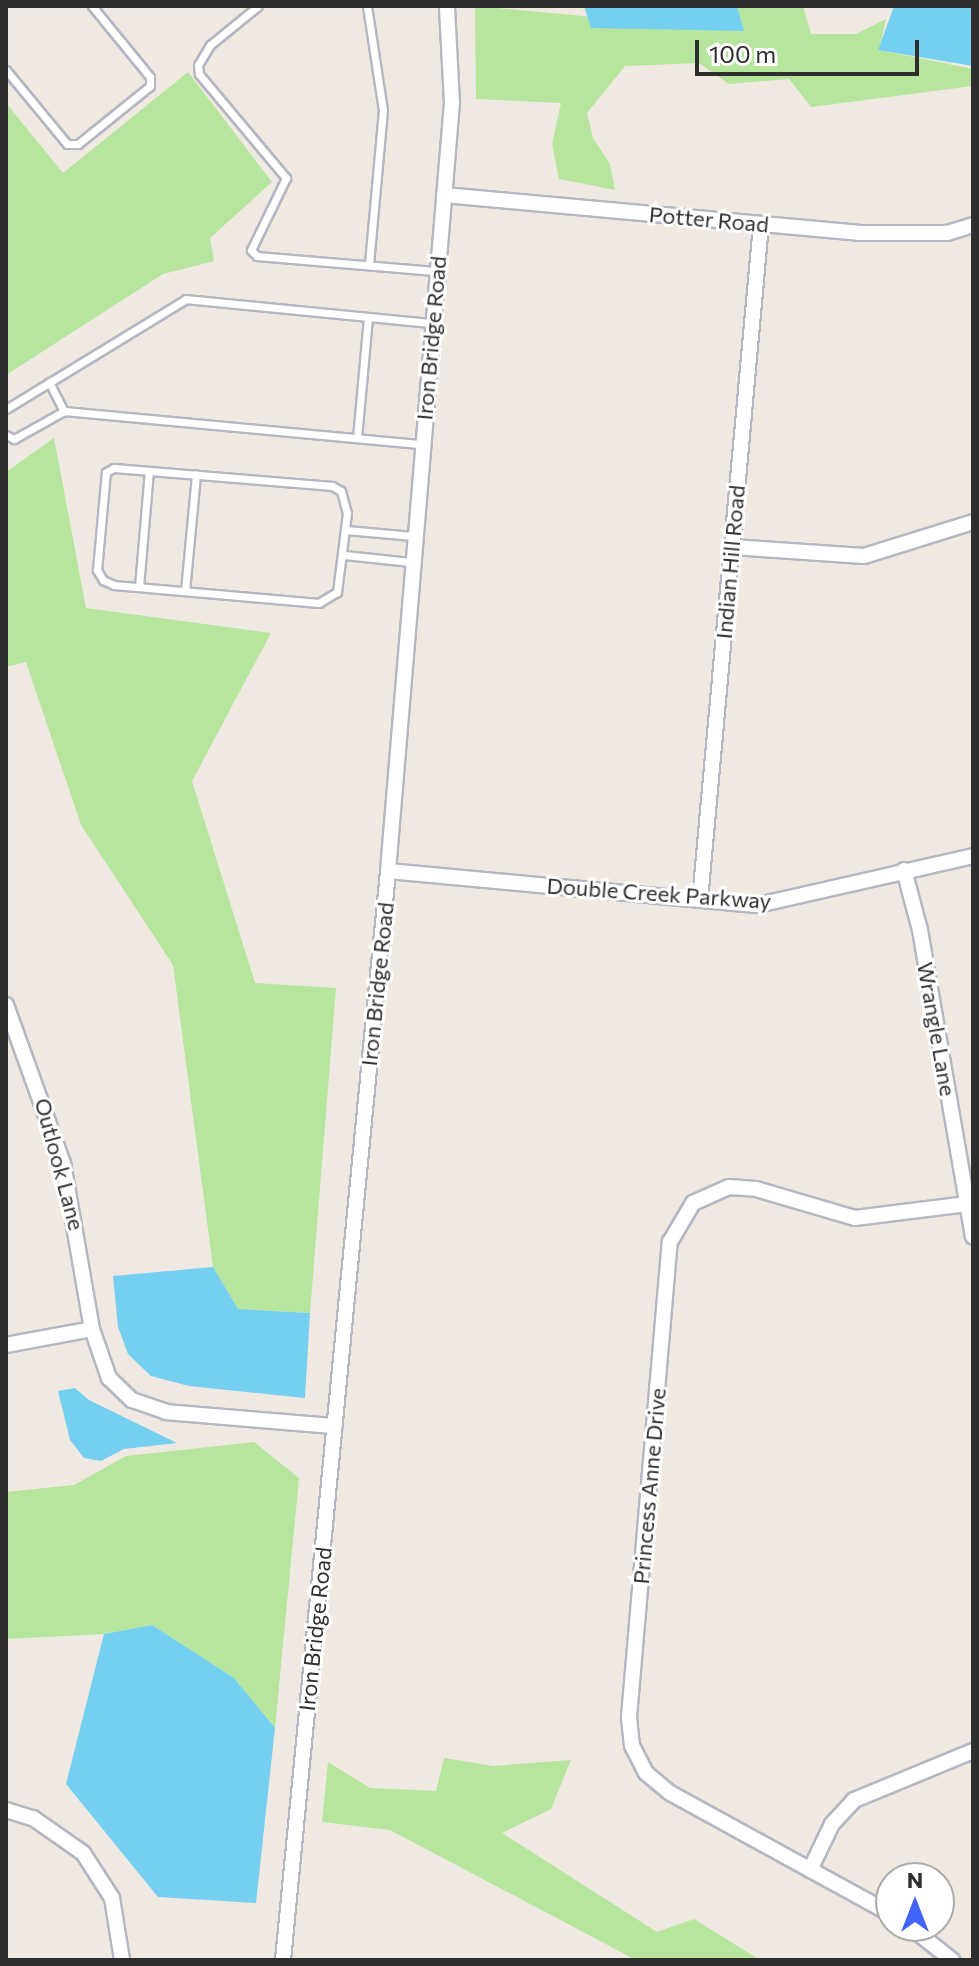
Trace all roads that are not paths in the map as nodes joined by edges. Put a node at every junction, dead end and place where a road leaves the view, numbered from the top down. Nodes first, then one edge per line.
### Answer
1 (92, 6) edge
2 (258, 6) edge
3 (367, 6) edge
4 (447, 6) edge
5 (6, 70) edge
6 (444, 195) junction
7 (761, 224) junction
8 (973, 225) edge
9 (369, 265) junction
10 (437, 271) junction
11 (368, 317) junction
12 (432, 323) junction
13 (49, 382) junction
14 (6, 409) edge
15 (64, 411) junction
16 (6, 435) edge
17 (357, 438) junction
18 (421, 444) junction
19 (149, 471) junction
20 (196, 475) junction
21 (973, 522) edge
22 (346, 530) junction
23 (413, 536) junction
24 (732, 547) junction
25 (344, 555) junction
26 (411, 562) junction
27 (139, 587) junction
28 (185, 591) junction
29 (973, 856) edge
30 (904, 870) junction
31 (388, 871) junction
32 (700, 900) junction
33 (6, 1005) edge
34 (967, 1204) junction
35 (973, 1236) edge
36 (92, 1329) junction
37 (6, 1345) edge
38 (334, 1426) junction
39 (973, 1751) edge
40 (6, 1810) edge
41 (810, 1870) junction
42 (875, 1905) edge
43 (929, 1942) edge
44 (122, 1960) edge
45 (283, 1960) edge
46 (952, 1960) edge

1 - 5 lane
2 - 9 lane
3 - 9 lane
4 - 6 street, Iron Bridge Road
6 - 7 street, Potter Road
6 - 10 street, Iron Bridge Road
7 - 8 street, Potter Road
7 - 24 street, Indian Hill Road
9 - 10 lane
10 - 12 street, Iron Bridge Road
11 - 12 lane
11 - 13 lane
11 - 17 lane
12 - 18 street, Iron Bridge Road
13 - 14 lane
13 - 15 lane
15 - 16 lane
15 - 17 lane
17 - 18 lane
18 - 23 street, Iron Bridge Road
19 - 20 lane
19 - 27 lane
19 - 27 lane
20 - 22 lane
20 - 28 lane
21 - 24 street
22 - 23 lane
22 - 25 lane
23 - 26 street, Iron Bridge Road
24 - 32 street, Indian Hill Road
25 - 26 lane
25 - 28 lane
26 - 31 street, Iron Bridge Road
27 - 28 lane
29 - 30 street, Double Creek Parkway
30 - 32 street, Double Creek Parkway
30 - 34 street, Wrangle Lane
31 - 32 street, Double Creek Parkway
31 - 38 street, Iron Bridge Road
33 - 36 street, Outlook Lane
34 - 35 street, Wrangle Lane
34 - 41 street, Princess Anne Drive
36 - 37 street
36 - 38 street, Outlook Lane
38 - 45 street, Iron Bridge Road
39 - 41 street
40 - 44 street
41 - 42 street, Princess Anne Drive
43 - 46 street

